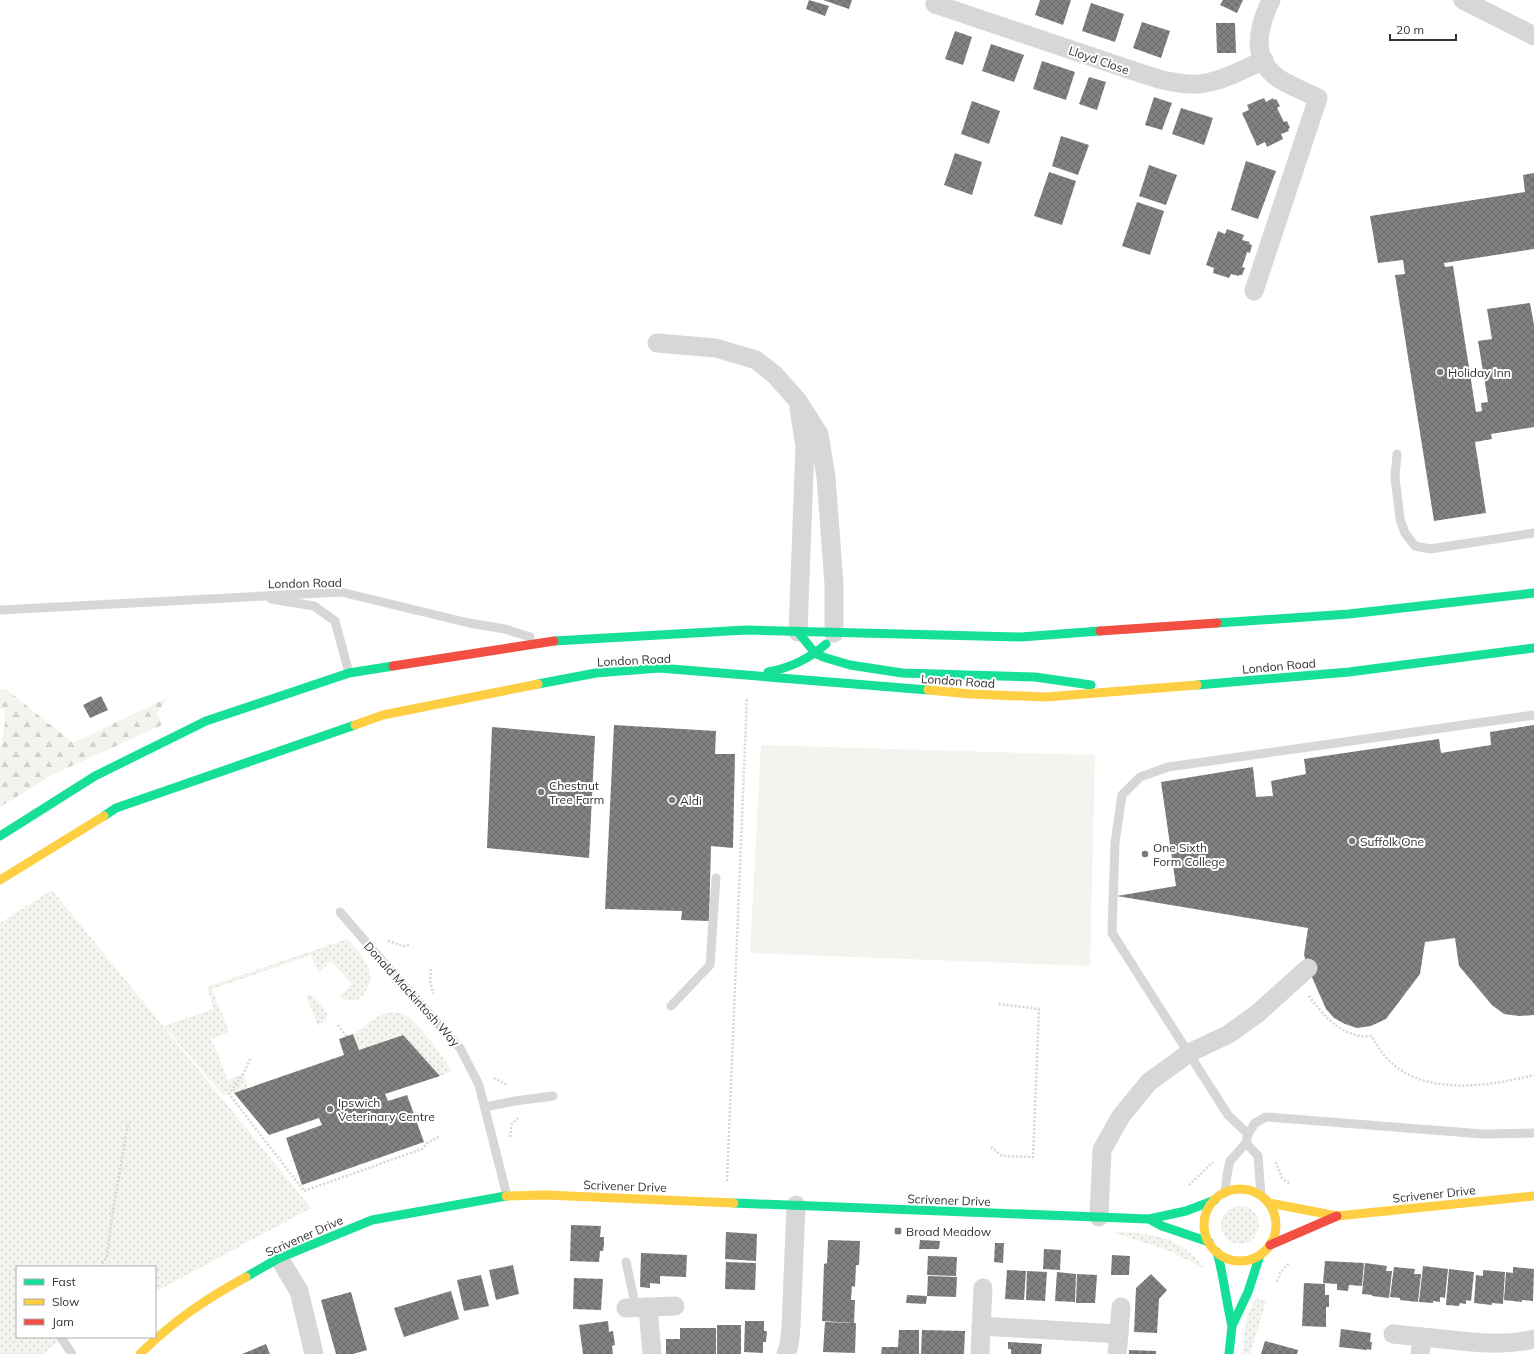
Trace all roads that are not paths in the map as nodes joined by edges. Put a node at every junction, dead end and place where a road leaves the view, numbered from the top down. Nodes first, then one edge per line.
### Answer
1 (1271, 0) edge
2 (1463, 0) edge
3 (934, 7) edge
4 (1534, 36) edge
5 (1264, 60) junction
6 (1254, 291) dead end
7 (657, 343) dead end
8 (798, 401) junction
9 (1397, 454) dead end
10 (1534, 533) edge
11 (1534, 593) edge
12 (252, 596) junction
13 (0, 610) edge
14 (798, 632) junction
15 (834, 633) junction
16 (545, 642) junction
17 (1534, 648) edge
18 (815, 653) junction
19 (349, 674) junction
20 (748, 675) junction
21 (1138, 691) junction
22 (1534, 715) edge
23 (0, 836) edge
24 (716, 878) dead end
25 (0, 880) edge
26 (340, 912) dead end
27 (1302, 974) road end
28 (671, 1006) dead end
29 (1189, 1053) junction
30 (553, 1096) dead end
31 (485, 1107) junction
32 (1534, 1133) edge
33 (1247, 1138) junction
34 (1225, 1193) junction
35 (1261, 1195) junction
36 (507, 1196) junction
37 (1534, 1196) edge
38 (1214, 1200) junction
39 (1269, 1203) junction
40 (796, 1205) junction
41 (1337, 1216) junction
42 (1100, 1217) junction
43 (1149, 1219) junction
44 (1209, 1242) junction
45 (1270, 1245) junction
46 (1217, 1252) junction
47 (1260, 1255) junction
48 (279, 1258) junction
49 (626, 1262) dead end
50 (983, 1288) dead end
51 (675, 1306) dead end
52 (1121, 1307) dead end
53 (637, 1308) junction
54 (981, 1326) junction
55 (1232, 1326) junction
56 (1119, 1334) junction
57 (1393, 1334) dead end
58 (62, 1339) dead end
59 (1534, 1339) edge
60 (1421, 1346) edge
61 (72, 1354) edge
62 (140, 1354) edge
63 (314, 1354) edge
64 (652, 1354) edge
65 (786, 1354) edge
66 (980, 1354) edge
67 (1117, 1354) edge
68 (1229, 1354) edge

1 - 5 street
2 - 4 street
3 - 5 street, Lloyd Close
5 - 6 street
7 - 8 street
8 - 14 street
8 - 15 street
9 - 10 lane
11 - 15 main road, London Road
12 - 13 lane, London Road
12 - 16 lane, London Road
12 - 19 lane, London Road
14 - 15 main road, London Road
14 - 16 main road, London Road
14 - 18 main road
15 - 18 main road
16 - 19 main road, London Road
17 - 21 main road, London Road
18 - 20 main road
18 - 21 main road
19 - 23 main road
20 - 21 main road, London Road
20 - 25 main road, London Road
22 - 29 lane
24 - 28 lane
26 - 31 lane, Donald Mackintosh Way
27 - 29 street
29 - 33 lane
29 - 42 street
30 - 31 lane
31 - 36 lane, Donald Mackintosh Way
32 - 33 lane
33 - 34 lane
33 - 35 lane
34 - 35 main road
34 - 38 main road
35 - 39 main road
36 - 40 main road, Scrivener Drive
36 - 48 main road, Scrivener Drive
37 - 41 main road, Scrivener Drive
38 - 43 main road, Scrivener Drive
38 - 44 main road
39 - 41 main road, Scrivener Drive
39 - 45 main road
40 - 42 main road, Scrivener Drive
40 - 65 street
41 - 45 main road, Scrivener Drive
42 - 43 main road, Scrivener Drive
43 - 44 main road, Scrivener Drive
44 - 46 main road
45 - 47 main road
46 - 47 main road
46 - 55 main road
47 - 55 main road
48 - 62 main road, Scrivener Drive
48 - 63 street
49 - 53 lane
50 - 54 street
51 - 53 street
52 - 56 street
53 - 64 street
54 - 56 street
54 - 66 street
55 - 68 main road
56 - 67 street
57 - 60 street
58 - 61 lane
59 - 60 street

